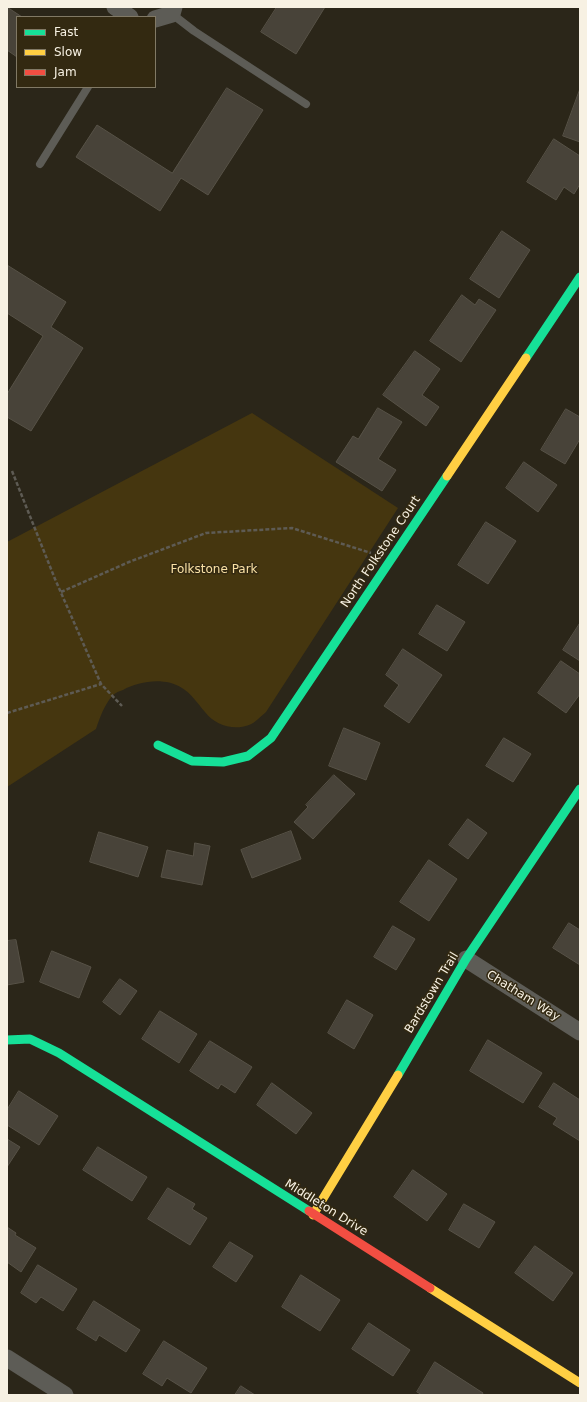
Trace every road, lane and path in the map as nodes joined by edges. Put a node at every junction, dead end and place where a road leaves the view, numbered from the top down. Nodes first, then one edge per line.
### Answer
1 (115, 7) edge
2 (173, 10) edge
3 (128, 16) edge
4 (156, 18) edge
5 (87, 88) edge
6 (306, 104) dead end
7 (40, 164) dead end
8 (580, 276) edge
9 (12, 471) dead end
10 (374, 554) dead end
11 (61, 592) junction
12 (101, 684) junction
13 (122, 706) dead end
14 (7, 713) edge
15 (158, 745) dead end
16 (580, 789) edge
17 (466, 959) junction
18 (580, 1032) edge
19 (7, 1040) edge
20 (313, 1215) junction
21 (7, 1358) edge
22 (580, 1383) edge
23 (65, 1395) edge

1 - 3 street
2 - 4 street
2 - 6 lane
5 - 7 lane
8 - 15 street, North Folkstone Court
9 - 11 path
10 - 11 path
11 - 12 path
12 - 13 path
12 - 14 path
16 - 17 street, Bardstown Trail
17 - 18 street, Chatham Way
17 - 20 street, Bardstown Trail
19 - 20 street, Middleton Drive
20 - 22 street, Middleton Drive
21 - 23 street

